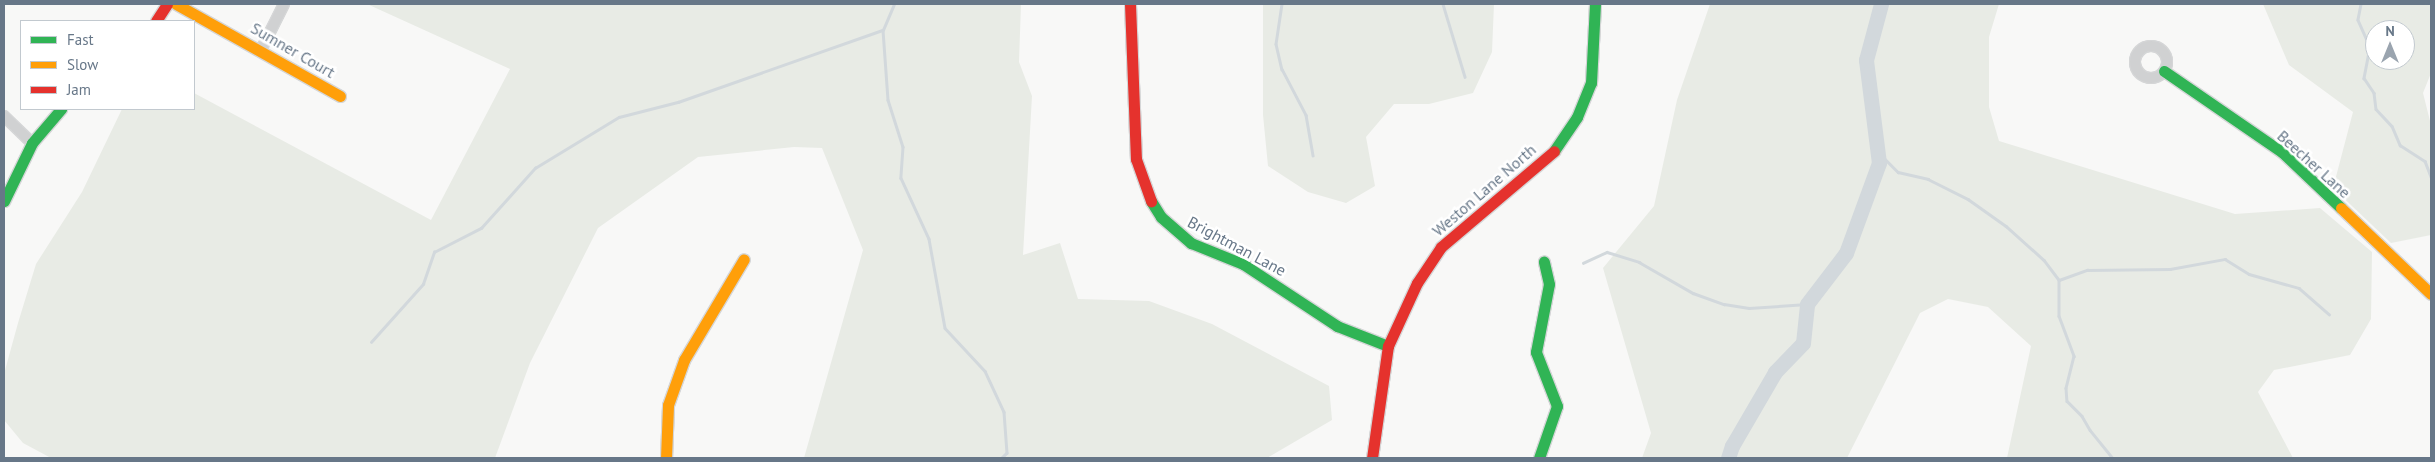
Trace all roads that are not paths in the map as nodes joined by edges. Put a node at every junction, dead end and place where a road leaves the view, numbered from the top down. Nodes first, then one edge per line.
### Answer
1 (167, 4) edge
2 (176, 4) edge
3 (284, 4) edge
4 (1130, 4) edge
5 (1595, 4) edge
6 (157, 20) edge
7 (261, 50) junction
8 (2164, 71) dead end
9 (340, 96) dead end
10 (60, 110) edge
11 (4, 116) edge
12 (32, 143) junction
13 (4, 201) edge
14 (744, 259) dead end
15 (1544, 262) dead end
16 (2431, 294) edge
17 (1388, 346) junction
18 (666, 458) edge
19 (1372, 458) edge
20 (1539, 458) edge

1 - 6 street
2 - 7 street, Sumner Court
3 - 7 street
4 - 17 street, Brightman Lane
5 - 17 street, Weston Lane North
7 - 9 street, Sumner Court
8 - 16 street, Beecher Lane
10 - 12 street
11 - 12 street
12 - 13 street
14 - 18 street
15 - 20 street
17 - 19 street, Weston Lane North

